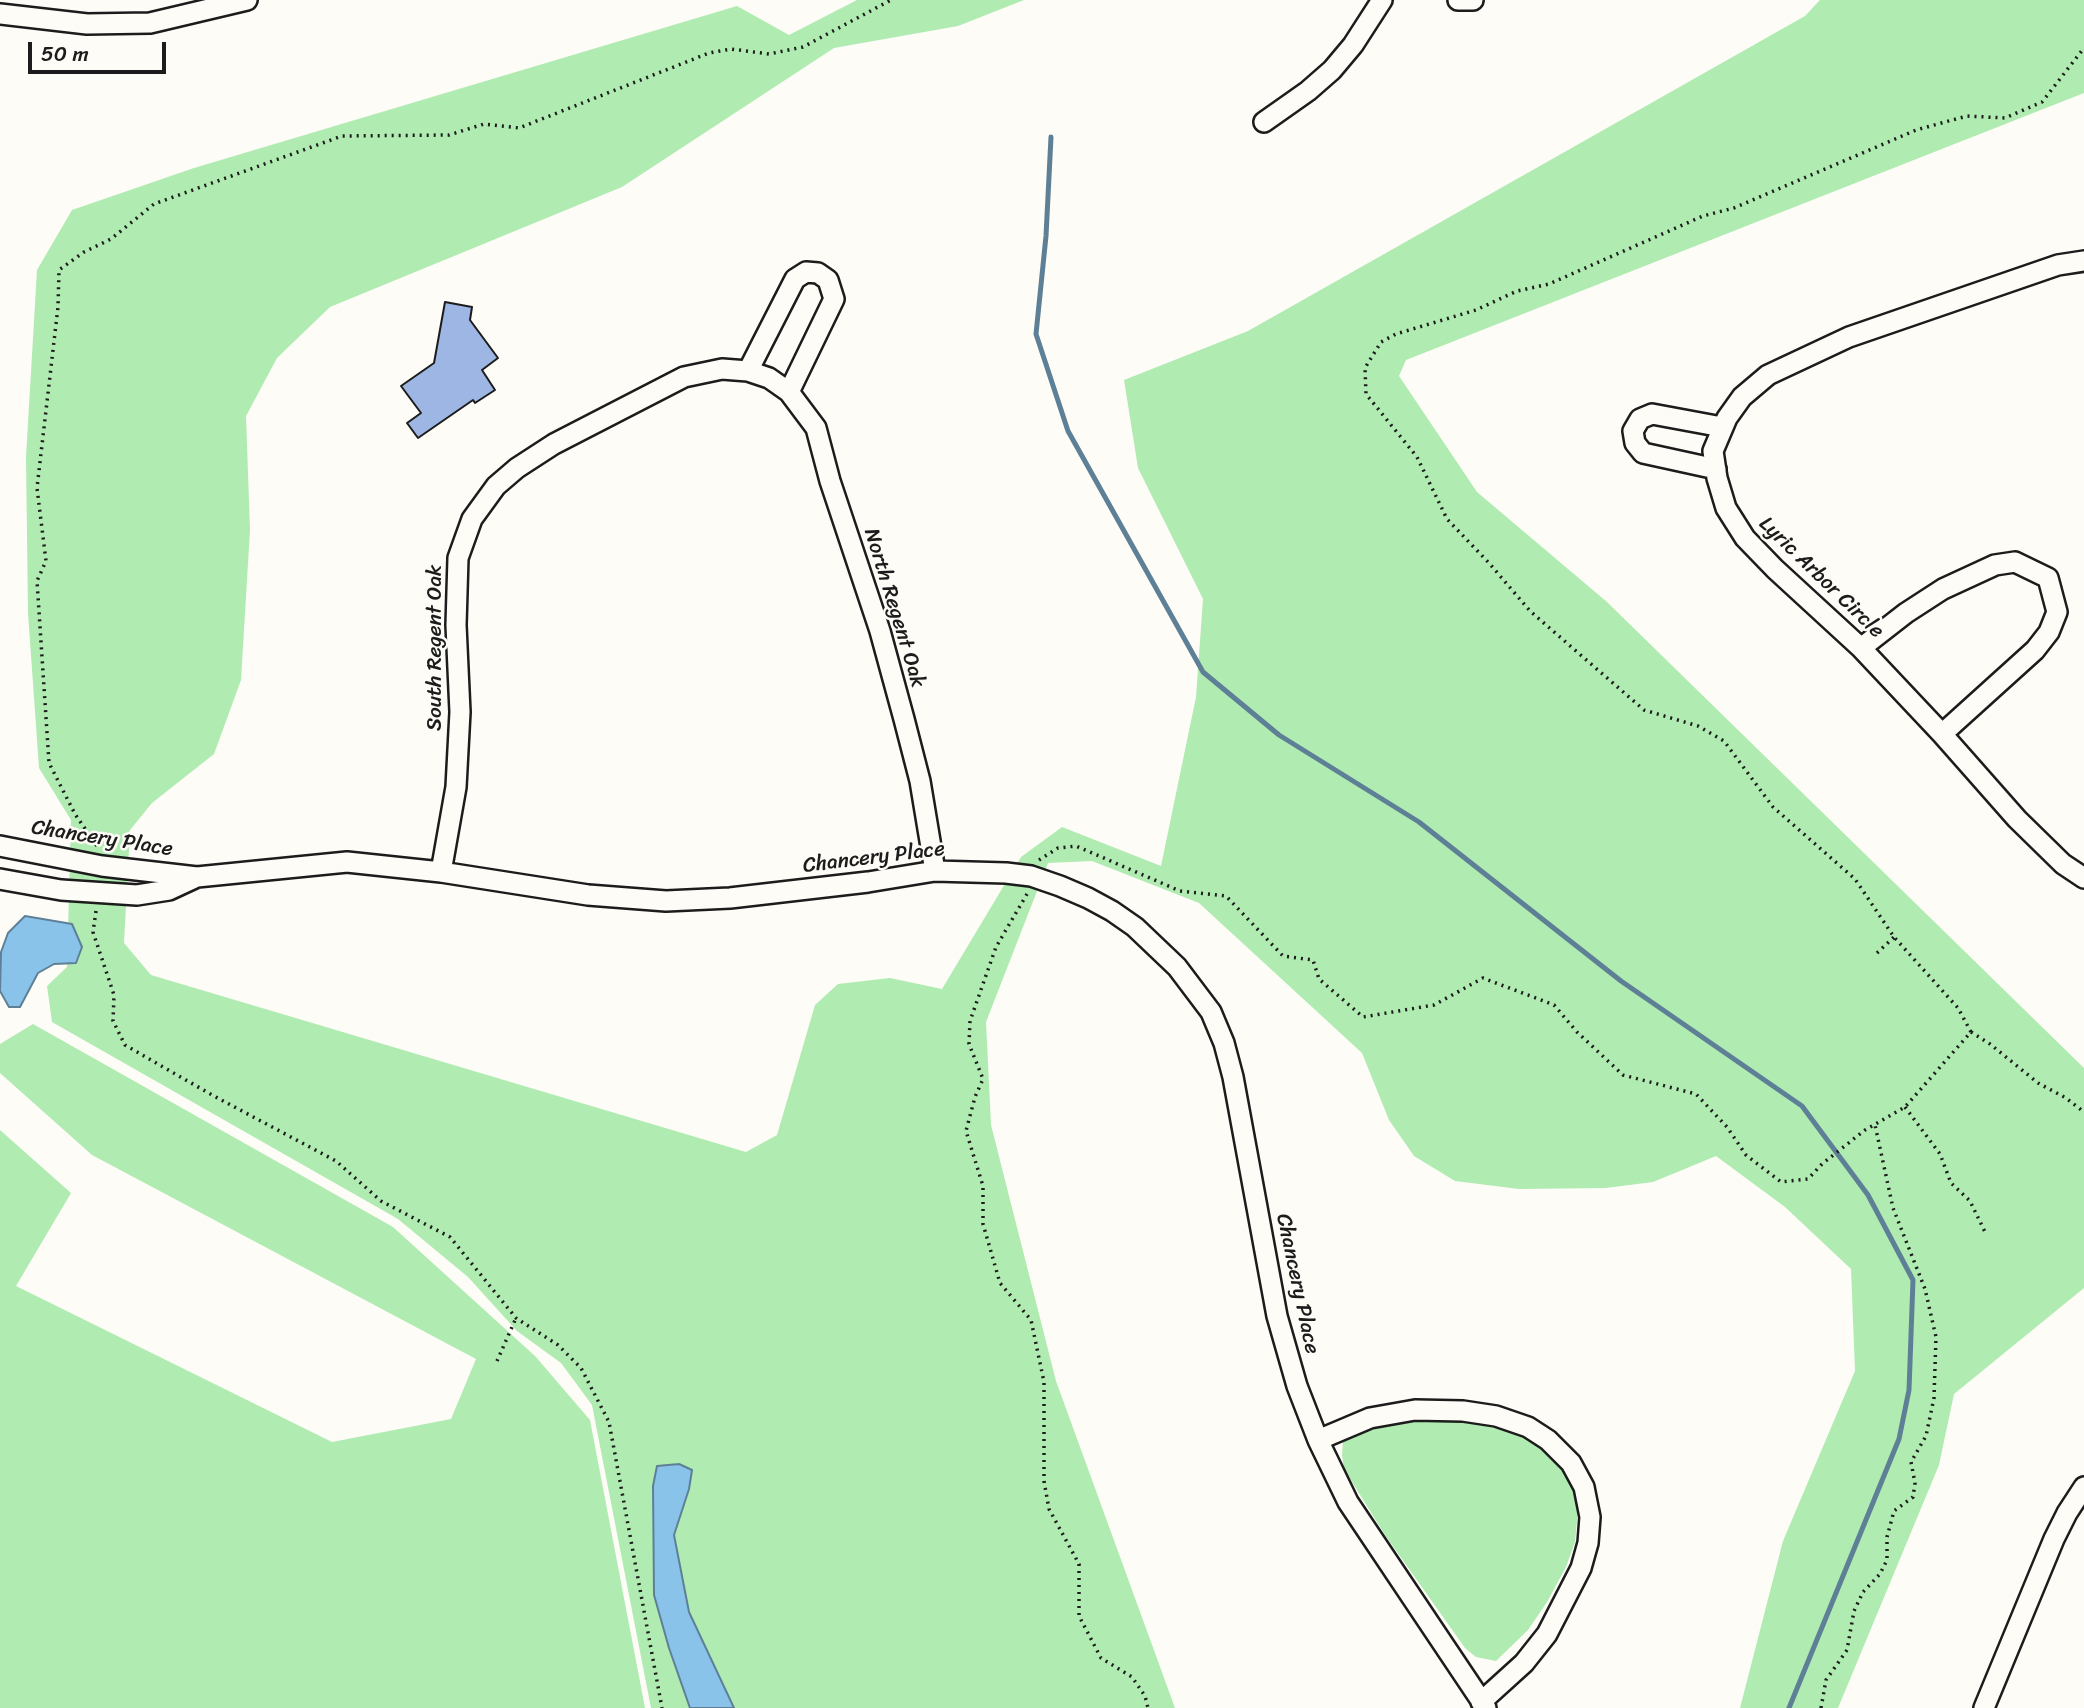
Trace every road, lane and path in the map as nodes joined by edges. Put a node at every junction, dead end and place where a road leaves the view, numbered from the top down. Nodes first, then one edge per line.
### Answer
1 (247, 0) edge
2 (891, 0) edge
3 (1382, 0) edge
4 (1458, 0) edge
5 (1472, 0) edge
6 (0, 14) edge
7 (2084, 48) edge
8 (1264, 122) dead end
9 (2084, 261) edge
10 (748, 371) junction
11 (769, 378) joint
12 (789, 392) junction
13 (1722, 427) junction
14 (1716, 469) junction
15 (1861, 648) junction
16 (1942, 734) junction
17 (0, 846) edge
18 (102, 866) junction
19 (935, 871) junction
20 (441, 872) junction
21 (197, 877) junction
22 (2084, 878) edge
23 (0, 879) edge
24 (99, 894) junction
25 (1894, 937) junction
26 (1877, 953) dead end
27 (1971, 1032) junction
28 (1905, 1107) junction
29 (2084, 1112) edge
30 (1875, 1125) junction
31 (1822, 1164) dead end
32 (1986, 1234) dead end
33 (516, 1318) junction
34 (497, 1361) dead end
35 (1318, 1440) junction
36 (2084, 1487) edge
37 (1484, 1705) edge
38 (662, 1708) edge
39 (1821, 1708) edge
40 (1984, 1708) edge

1 - 6 street
2 - 18 path
3 - 8 street
4 - 5 street
7 - 25 path
9 - 13 street, Lyric Arbor Circle
10 - 11 street, South Regent Oak
10 - 12 street
10 - 20 street, South Regent Oak
11 - 12 street, North Regent Oak
12 - 19 street, North Regent Oak
13 - 14 street, Lyric Arbor Circle
13 - 14 street
14 - 15 street, Lyric Arbor Circle
15 - 16 street, Lyric Arbor Circle
15 - 16 street
16 - 22 street, Lyric Arbor Circle
17 - 18 street, Chancery Place
18 - 21 street, Chancery Place
19 - 20 street, Chancery Place
19 - 35 street, Chancery Place
20 - 21 street, Chancery Place
21 - 24 street, Chancery Place
23 - 24 street, Chancery Place
24 - 33 path
25 - 26 path
25 - 27 path
27 - 28 path
27 - 29 path
28 - 30 path
28 - 32 path
30 - 31 path
30 - 39 path
33 - 34 path
33 - 38 path
35 - 37 street, Chancery Place
35 - 37 street
36 - 40 street

